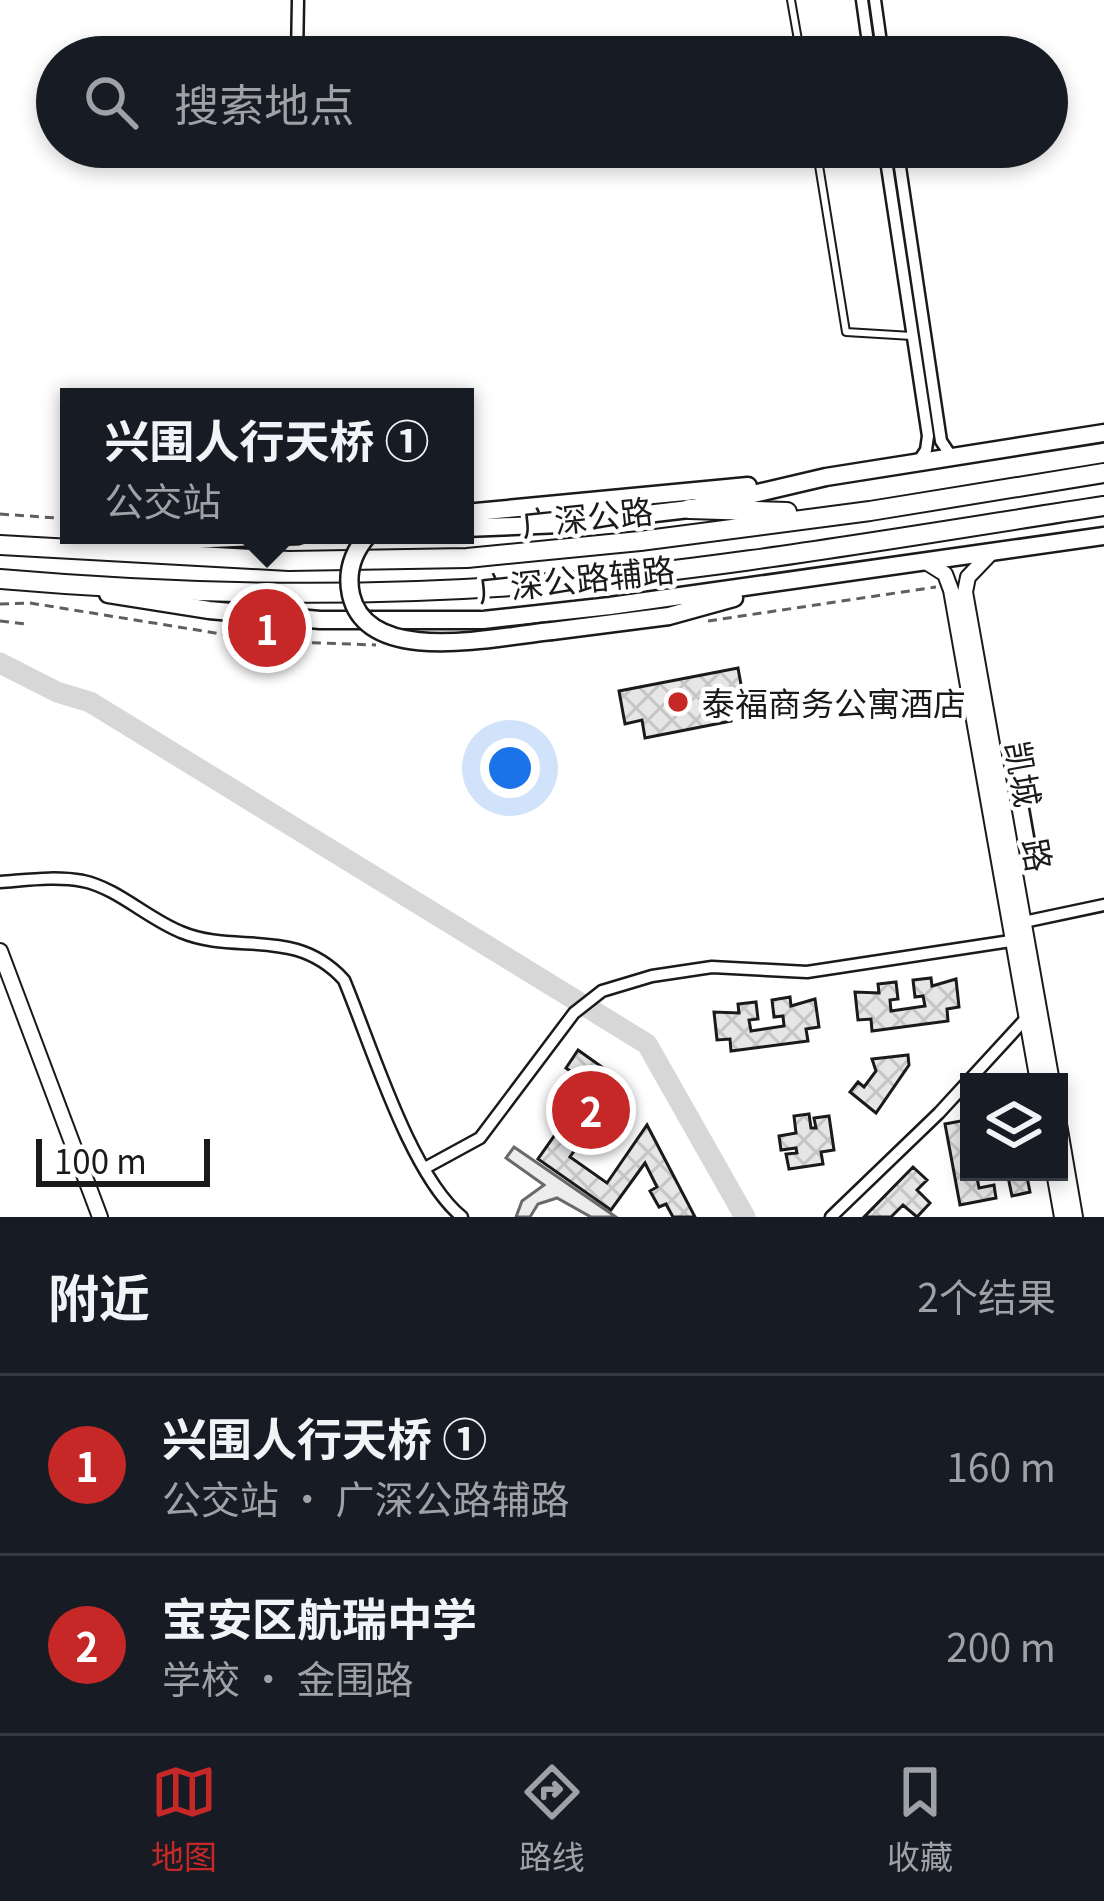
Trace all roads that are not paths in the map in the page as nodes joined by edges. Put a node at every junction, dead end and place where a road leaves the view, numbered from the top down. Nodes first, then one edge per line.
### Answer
1 (298, 0) edge
2 (791, 0) edge
3 (862, 0) edge
4 (875, 0) edge
5 (297, 36) edge
6 (797, 36) edge
7 (867, 36) edge
8 (880, 36) edge
9 (819, 168) edge
10 (887, 168) edge
11 (900, 168) edge
12 (912, 336) junction
13 (1104, 433) edge
14 (954, 457) junction
15 (918, 463) junction
16 (1104, 473) edge
17 (826, 476) junction
18 (1104, 506) edge
19 (689, 509) junction
20 (870, 511) junction
21 (474, 512) edge
22 (474, 528) edge
23 (1104, 536) edge
24 (0, 544) edge
25 (122, 544) edge
26 (362, 544) edge
27 (44, 548) junction
28 (995, 552) junction
29 (926, 562) junction
30 (0, 579) edge
31 (799, 580) junction
32 (54, 584) junction
33 (0, 882) edge
34 (1104, 905) edge
35 (1018, 932) junction
36 (0, 951) edge
37 (4, 976) edge
38 (1038, 1004) junction
39 (1027, 1017) junction
40 (1036, 1073) edge
41 (1050, 1073) edge
42 (425, 1168) junction
43 (1068, 1173) edge
44 (1056, 1181) edge
45 (100, 1217) edge
46 (462, 1217) edge
47 (831, 1217) edge
48 (1062, 1217) edge
49 (1076, 1217) edge

1 - 5 street
2 - 6 lane
3 - 7 street
4 - 8 street
9 - 12 lane
10 - 12 street
11 - 14 street
12 - 15 street
13 - 14 main road, 广深公路辅路
14 - 15 main road, 广深公路辅路
15 - 17 main road, 广深公路辅路
16 - 20 highway, 广深公路
17 - 19 main road, 广深公路辅路
17 - 21 main road
18 - 32 highway, 广深公路
19 - 20 highway
19 - 22 main road, 广深公路辅路
20 - 27 highway, 广深公路
23 - 28 main road, 广深公路辅路
24 - 27 highway, 广深公路
25 - 27 main road
26 - 31 main road, bridge
28 - 29 main road, 广深公路辅路
28 - 35 street, 凯城一路
29 - 31 main road, 广深公路辅路
29 - 35 street, 凯城一路
30 - 32 highway, 广深公路
31 - 32 main road, 广深公路辅路
33 - 42 street
34 - 35 street
35 - 38 street, 凯城一路
35 - 39 street, 凯城一路
35 - 42 street
36 - 37 street
37 - 45 street
38 - 39 street
38 - 41 street, 凯城一路
39 - 40 street, 凯城一路
39 - 47 street
42 - 46 street
43 - 49 street
44 - 48 street

